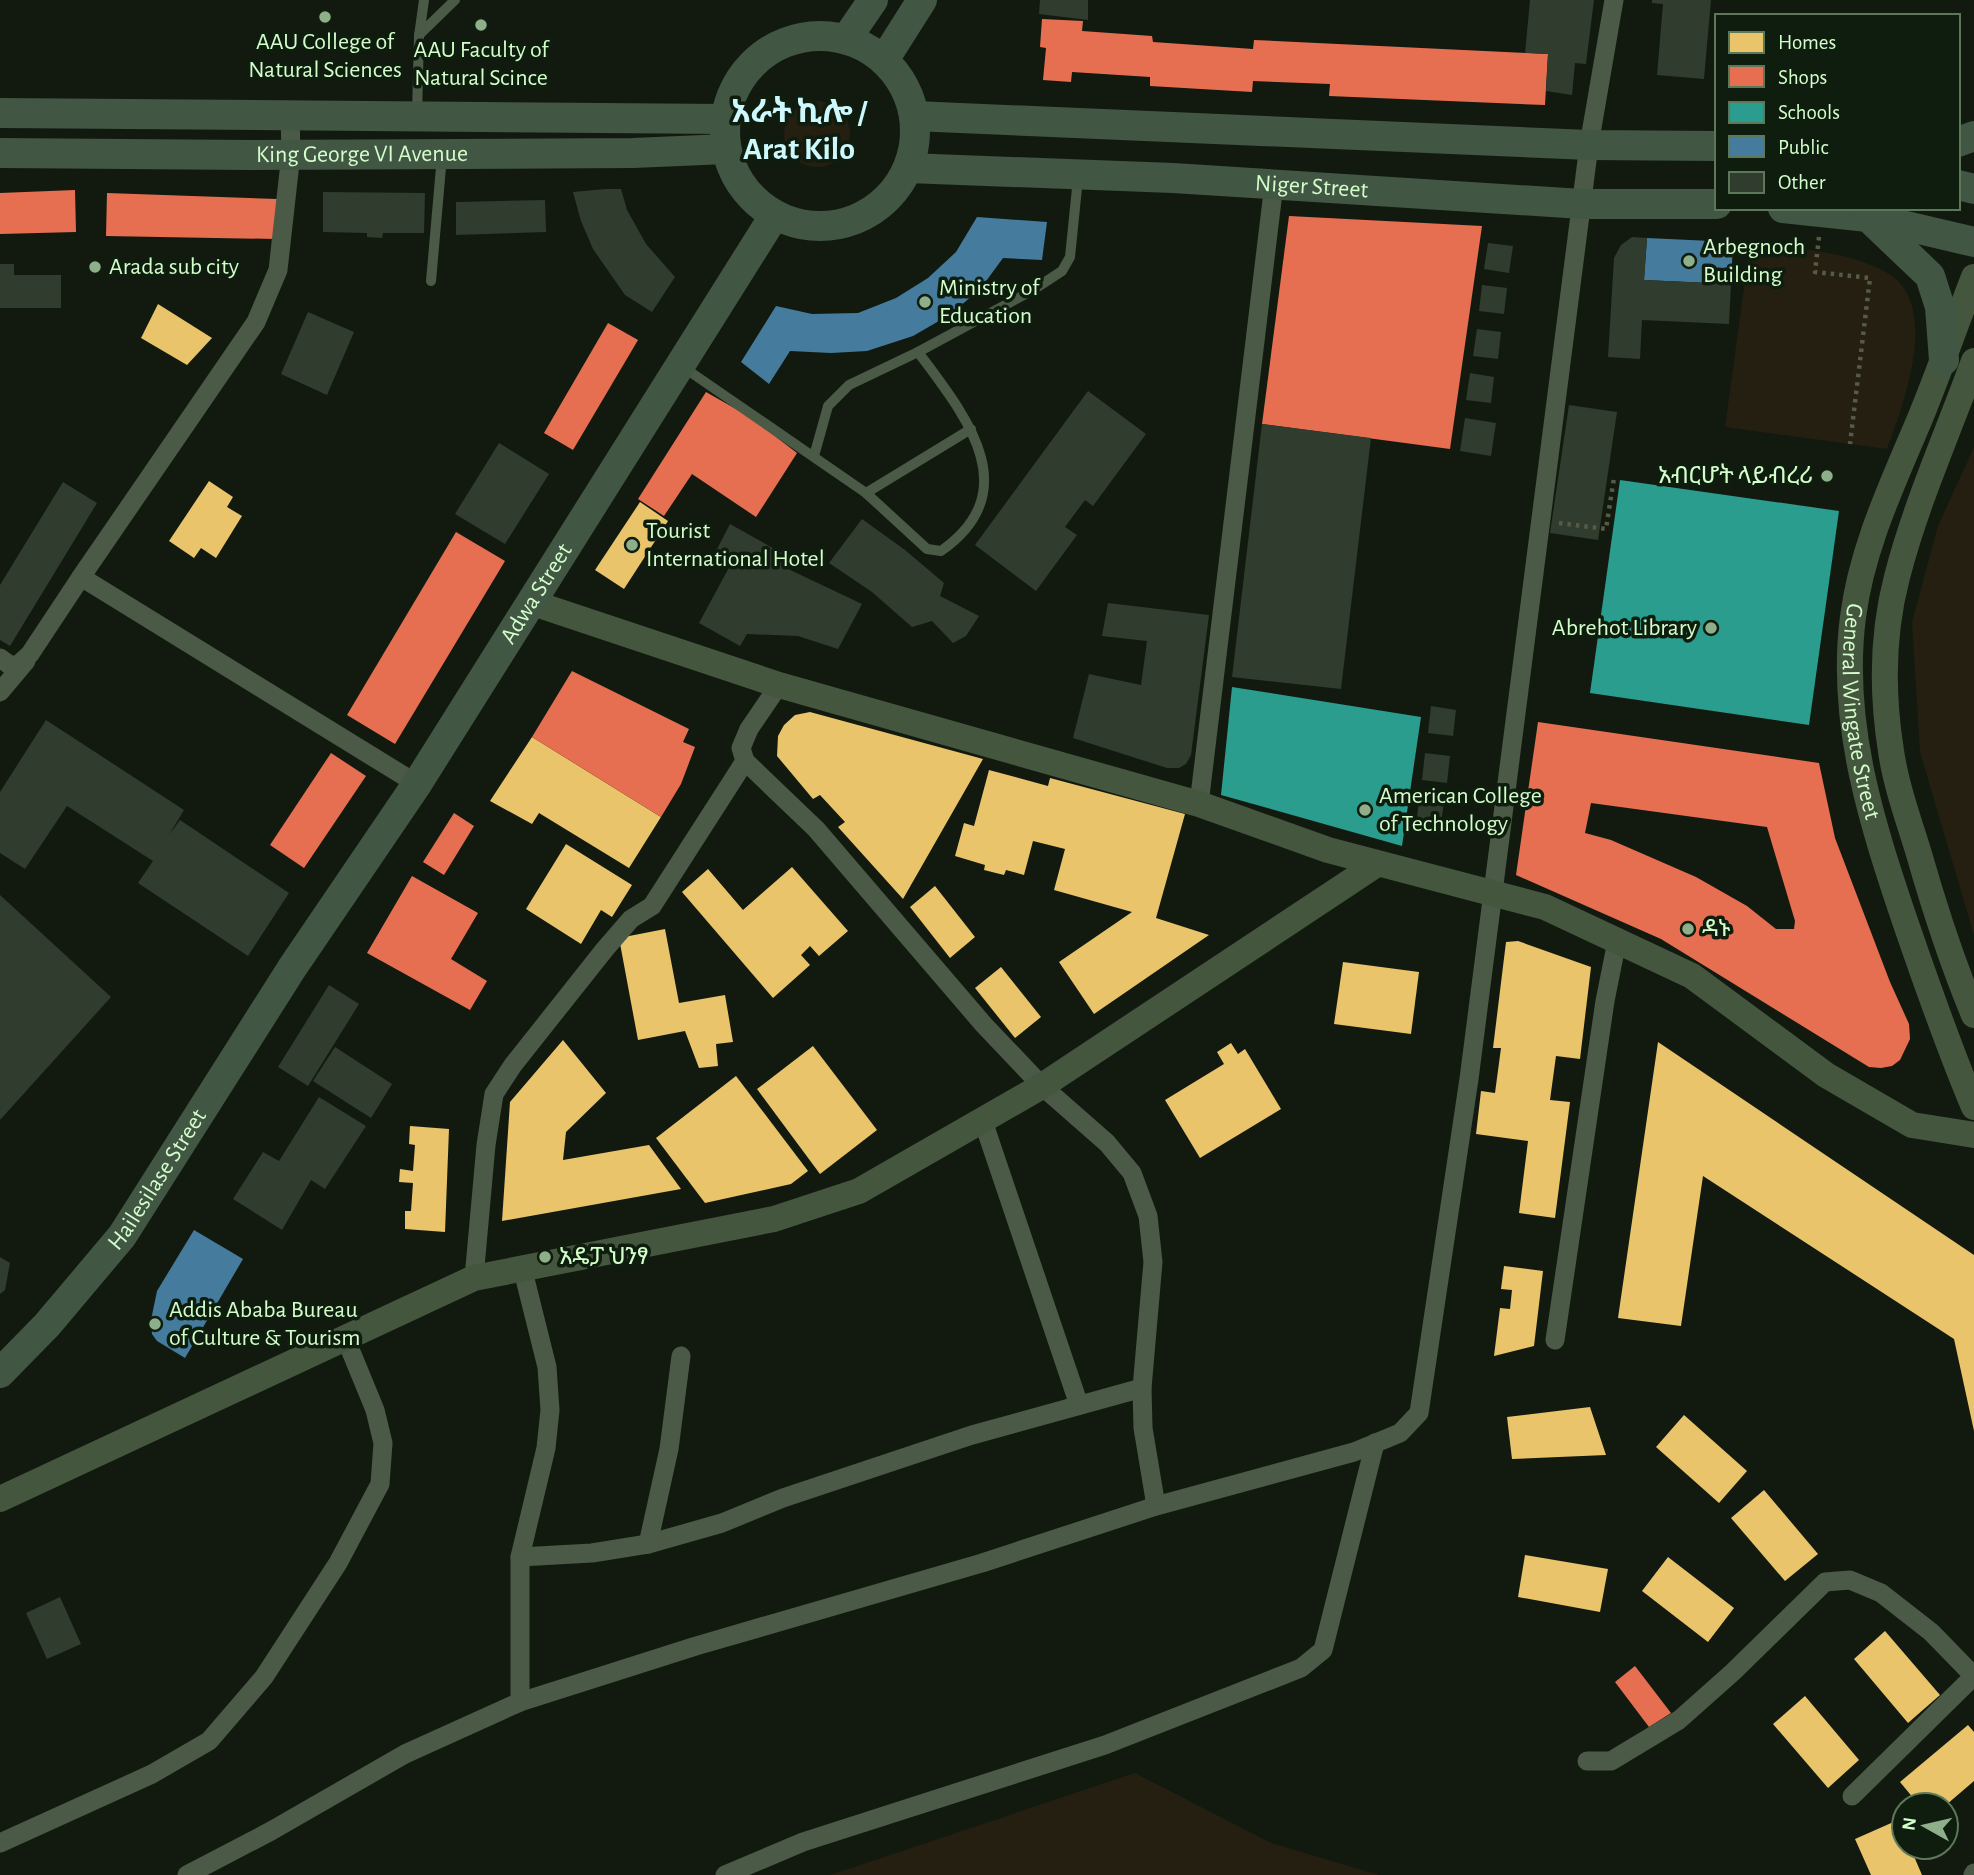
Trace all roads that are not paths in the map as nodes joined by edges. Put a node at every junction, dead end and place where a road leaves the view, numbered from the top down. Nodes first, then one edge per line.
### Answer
1 (424, 0) edge
2 (455, 0) edge
3 (873, 0) edge
4 (922, 0) edge
5 (1614, 0) edge
6 (419, 36) junction
7 (847, 38) junction
8 (884, 61) junction
9 (0, 113) edge
10 (290, 114) junction
11 (417, 116) junction
12 (915, 116) junction
13 (725, 119) junction
14 (1589, 145) junction
15 (1715, 146) edge
16 (726, 149) junction
17 (0, 153) edge
18 (442, 153) junction
19 (291, 154) junction
20 (908, 168) junction
21 (1079, 174) junction
22 (1274, 184) junction
23 (1582, 204) junction
24 (1715, 204) edge
25 (1803, 210) edge
26 (774, 216) junction
27 (1868, 217) junction
28 (1974, 242) edge
29 (1974, 277) edge
30 (431, 281) dead end
31 (918, 352) junction
32 (1944, 360) junction
33 (1974, 361) edge
34 (679, 365) junction
35 (971, 429) junction
36 (814, 456) junction
37 (866, 493) junction
38 (81, 577) junction
39 (530, 603) junction
40 (30, 654) junction
41 (0, 658) edge
42 (779, 685) junction
43 (0, 692) edge
44 (1891, 754) junction
45 (1858, 759) junction
46 (745, 761) junction
47 (417, 785) junction
48 (1199, 804) junction
49 (1377, 864) junction
50 (1492, 894) junction
51 (1617, 940) junction
52 (292, 968) joint
53 (1974, 1015) edge
54 (1042, 1086) junction
55 (1974, 1107) edge
56 (983, 1121) junction
57 (1974, 1135) edge
58 (522, 1267) junction
59 (474, 1278) junction
60 (345, 1337) junction
61 (1555, 1339) dead end
62 (681, 1356) dead end
63 (0, 1373) edge
64 (1142, 1388) junction
65 (1079, 1405) junction
66 (1375, 1443) junction
67 (0, 1499) edge
68 (1157, 1506) junction
69 (648, 1544) junction
70 (520, 1557) junction
71 (1974, 1676) edge
72 (520, 1702) junction
73 (1587, 1761) dead end
74 (1852, 1796) dead end
75 (0, 1843) edge
76 (187, 1875) edge
77 (725, 1875) edge

1 - 6 lane
2 - 6 lane
3 - 7 main road
4 - 8 main road
5 - 14 street
6 - 11 lane
7 - 8 main road
7 - 13 main road
8 - 12 main road
9 - 10 main road, King George VI Avenue
10 - 11 main road, King George VI Avenue
10 - 19 street
11 - 13 main road, King George VI Avenue
12 - 14 main road
12 - 20 main road
13 - 16 main road
14 - 15 main road
14 - 23 street
16 - 18 main road, King George VI Avenue
16 - 26 main road
17 - 19 main road, King George VI Avenue
18 - 19 main road, King George VI Avenue
18 - 30 lane
19 - 38 street
20 - 21 main road, Niger Street
20 - 26 main road
21 - 22 main road, Niger Street
21 - 31 lane
22 - 23 main road, Niger Street
22 - 48 street
23 - 24 main road, Niger Street
23 - 50 street
25 - 27 main road
26 - 34 main road, Adwa Street
27 - 28 main road
27 - 32 main road
29 - 32 street, General Wingate Street
31 - 35 lane
31 - 36 lane
32 - 45 street, General Wingate Street
33 - 44 street, General Wingate Street
34 - 36 lane
34 - 39 main road, Adwa Street
35 - 37 lane
35 - 37 lane
36 - 37 lane
38 - 40 street
38 - 47 street
39 - 42 street
39 - 47 main road, Adwa Street
40 - 41 street
40 - 43 street
42 - 46 street
42 - 48 street
44 - 45 street
44 - 53 street, General Wingate Street
45 - 55 street, General Wingate Street
46 - 54 street
46 - 59 street
47 - 52 main road, Adwa Street
48 - 49 street
49 - 50 street
49 - 54 street
50 - 51 street
50 - 66 street
51 - 57 street
51 - 61 street
52 - 63 main road, Hailesilase Street
54 - 56 street
54 - 64 street
56 - 58 street
56 - 65 street
58 - 59 street
58 - 70 street
59 - 60 street
60 - 67 street
60 - 75 street
62 - 69 street
64 - 65 street
64 - 68 street
65 - 69 street
66 - 68 street
66 - 77 street
68 - 72 street
69 - 70 street
70 - 72 street
71 - 73 street
71 - 74 street
72 - 76 street

